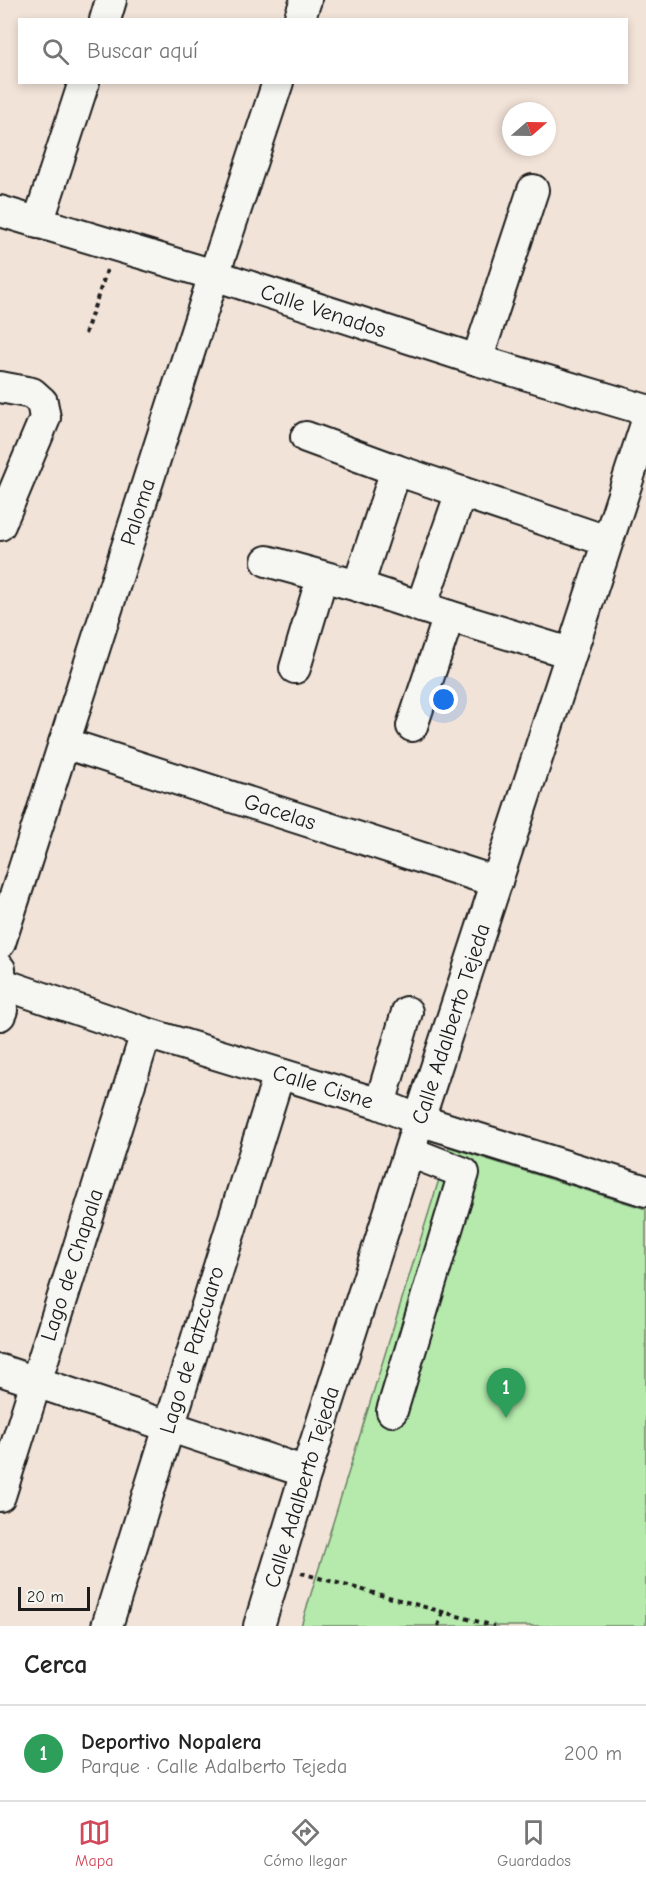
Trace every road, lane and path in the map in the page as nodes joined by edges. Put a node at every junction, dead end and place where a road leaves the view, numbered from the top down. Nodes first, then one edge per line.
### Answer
1 (111, 0) edge
2 (306, 0) edge
3 (106, 18) edge
4 (300, 18) edge
5 (83, 84) edge
6 (277, 84) edge
7 (533, 190) dead end
8 (0, 211) edge
9 (38, 223) junction
10 (115, 247) junction
11 (214, 275) junction
12 (85, 334) dead end
13 (477, 360) junction
14 (0, 387) edge
15 (646, 410) edge
16 (646, 424) edge
17 (306, 437) dead end
18 (396, 470) junction
19 (461, 492) junction
20 (2, 515) edge
21 (607, 541) junction
22 (267, 561) dead end
23 (322, 577) junction
24 (358, 586) junction
25 (421, 607) junction
26 (449, 616) junction
27 (570, 653) junction
28 (295, 668) dead end
29 (412, 726) dead end
30 (64, 743) junction
31 (497, 882) junction
32 (0, 943) edge
33 (0, 979) edge
34 (407, 1012) dead end
35 (0, 1015) edge
36 (146, 1033) junction
37 (279, 1074) junction
38 (380, 1104) junction
39 (419, 1120) junction
40 (410, 1152) junction
41 (644, 1182) edge
42 (0, 1370) edge
43 (35, 1382) junction
44 (392, 1411) dead end
45 (168, 1427) junction
46 (306, 1472) junction
47 (0, 1496) edge
48 (277, 1567) junction
49 (443, 1611) junction
50 (107, 1626) edge
51 (259, 1626) edge
52 (438, 1626) edge
53 (494, 1626) edge

1 - 3 street
2 - 4 street
5 - 9 street
6 - 11 street, Paloma
7 - 13 street
8 - 9 street, Calle Venados
9 - 10 street, Calle Venados
10 - 11 street, Calle Venados
10 - 12 path
11 - 13 street, Calle Venados
11 - 30 street, Paloma
13 - 15 street, Calle Venados
14 - 20 street
16 - 21 street, Calle Adalberto Tejeda
17 - 18 street
18 - 19 street
18 - 24 street
19 - 21 street
19 - 25 street
21 - 27 street, Calle Adalberto Tejeda
22 - 23 street
23 - 24 street
23 - 28 street
24 - 25 street
25 - 26 street
26 - 27 street
26 - 29 street
27 - 31 street, Calle Adalberto Tejeda
30 - 31 street, Gacelas
30 - 32 street, Paloma
31 - 39 street, Calle Adalberto Tejeda
33 - 35 street
33 - 36 street, Calle Cisne
34 - 38 street
36 - 37 street, Calle Cisne
36 - 43 street, Lago de Chapala
37 - 38 street, Calle Cisne
37 - 45 street, Lago de Patzcuaro
38 - 39 street, Calle Cisne
39 - 40 street, Calle Adalberto Tejeda
39 - 41 street, Calle Cisne
40 - 44 street
40 - 46 street, Calle Adalberto Tejeda
42 - 43 street
43 - 45 street
43 - 47 street, Lago de Chapala
45 - 46 street
45 - 50 street, Lago de Patzcuaro
46 - 48 street, Calle Adalberto Tejeda
48 - 49 path
48 - 51 street, Calle Adalberto Tejeda
49 - 52 path
49 - 53 path

